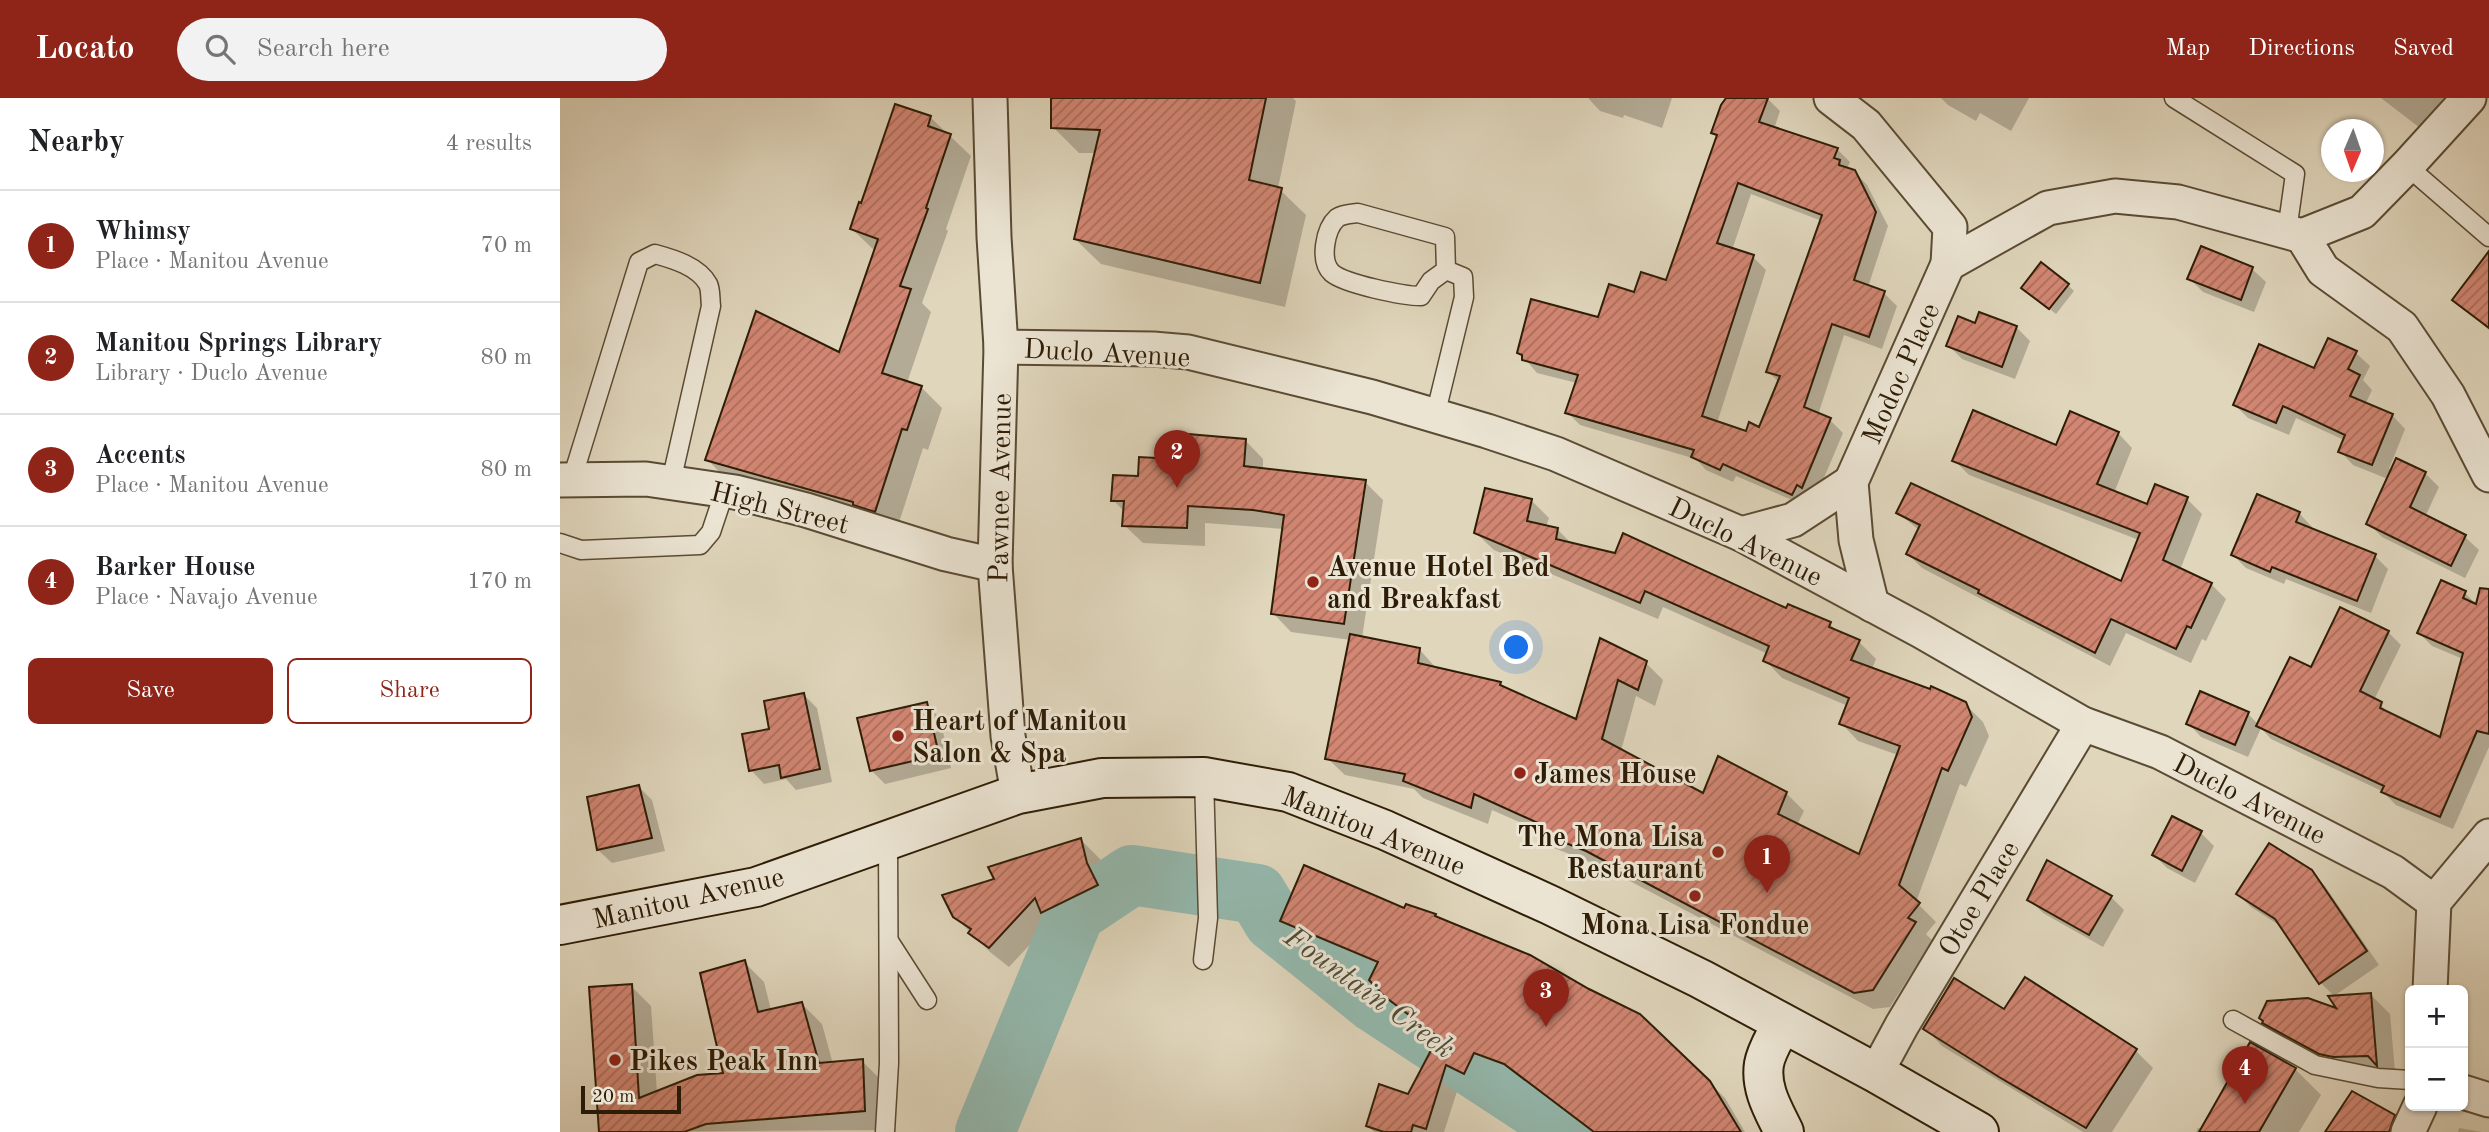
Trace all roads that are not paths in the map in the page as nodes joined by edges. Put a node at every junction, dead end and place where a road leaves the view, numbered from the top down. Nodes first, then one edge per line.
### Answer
1 (990, 98) edge
2 (1831, 98) edge
3 (2174, 98) edge
4 (2469, 98) edge
5 (2407, 166) junction
6 (2294, 234) junction
7 (2489, 237) edge
8 (1948, 264) junction
9 (1446, 270) junction
10 (1001, 347) junction
11 (1435, 416) junction
12 (2489, 475) edge
13 (566, 480) edge
14 (671, 482) junction
15 (1851, 482) junction
16 (725, 490) junction
17 (1741, 534) junction
18 (560, 543) edge
19 (995, 565) junction
20 (1872, 605) junction
21 (2083, 724) junction
22 (1204, 777) junction
23 (1018, 794) junction
24 (2489, 836) edge
25 (888, 840) junction
26 (2434, 902) junction
27 (560, 925) edge
28 (888, 940) junction
29 (1203, 960) dead end
30 (2430, 985) edge
31 (927, 1000) dead end
32 (2233, 1020) dead end
33 (1782, 1023) junction
34 (1876, 1073) junction
35 (2405, 1080) edge
36 (2468, 1094) edge
37 (2489, 1100) edge
38 (2418, 1111) edge
39 (885, 1132) edge
40 (1784, 1132) edge
41 (1979, 1132) edge
42 (2408, 1132) edge

1 - 10 street, Pawnee Avenue
2 - 8 street
3 - 6 lane
4 - 5 street
5 - 6 street
5 - 7 lane
6 - 8 street
6 - 12 street
8 - 15 street, Modoc Place
9 - 9 lane
9 - 11 lane
10 - 11 street, Duclo Avenue
10 - 19 street, Pawnee Avenue
11 - 17 street, Duclo Avenue
13 - 14 street, High Street
13 - 14 lane
14 - 16 street, High Street
15 - 17 street
15 - 20 street, Modoc Place
16 - 18 lane
16 - 19 street, High Street
17 - 20 street, Duclo Avenue
19 - 23 street, Pawnee Avenue
20 - 21 street, Duclo Avenue
21 - 26 street, Duclo Avenue
21 - 34 street, Otoe Place
22 - 23 main road, Manitou Avenue
22 - 29 lane
22 - 33 main road, Manitou Avenue
23 - 25 main road, Manitou Avenue
24 - 26 street
25 - 27 main road, Manitou Avenue
25 - 28 lane
26 - 30 street
28 - 31 lane
28 - 39 lane
32 - 35 lane
33 - 34 main road, Manitou Avenue
33 - 40 main road
34 - 41 main road, Manitou Avenue
36 - 37 street
38 - 42 street

